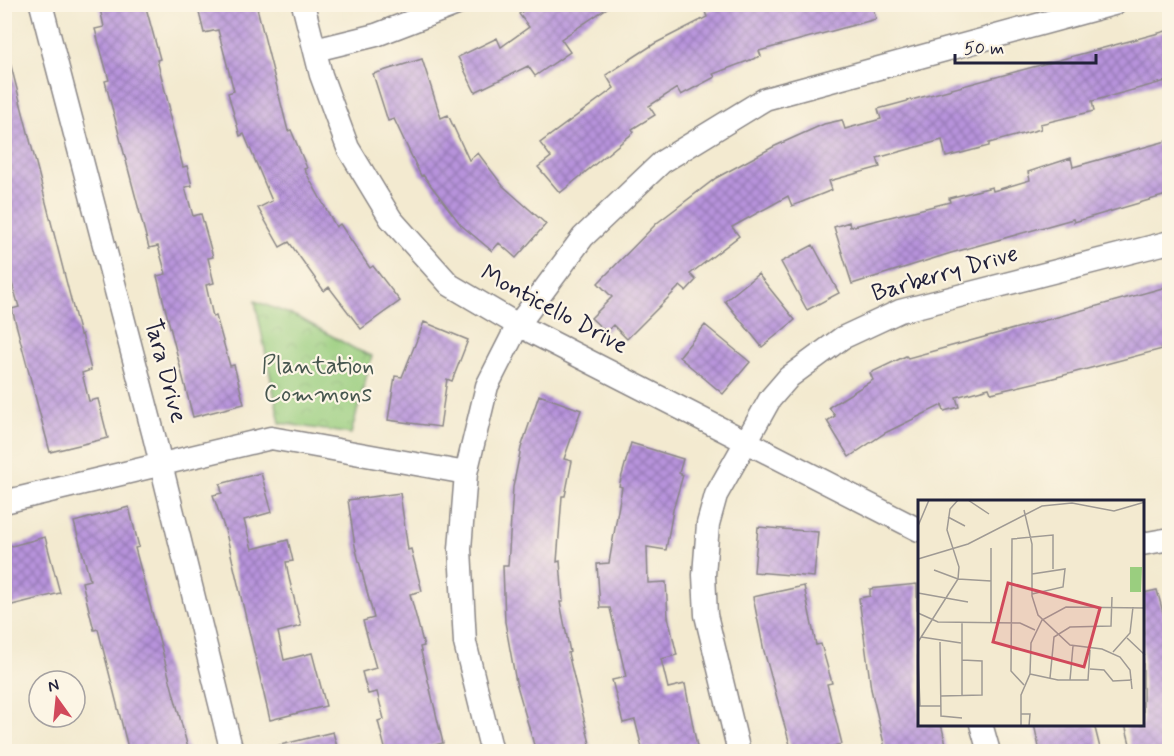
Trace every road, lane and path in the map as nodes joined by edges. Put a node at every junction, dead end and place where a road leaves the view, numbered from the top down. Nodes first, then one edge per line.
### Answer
1 (41, 4) edge
2 (303, 4) edge
3 (457, 4) edge
4 (1113, 4) edge
5 (315, 50) junction
6 (1170, 243) edge
7 (518, 325) junction
8 (746, 442) junction
9 (161, 464) junction
10 (466, 473) junction
11 (4, 502) edge
12 (918, 529) edge
13 (1170, 539) edge
14 (1144, 544) edge
15 (982, 726) edge
16 (232, 752) edge
17 (492, 752) edge
18 (739, 752) edge
19 (989, 752) edge

1 - 9 street, Tara Drive
2 - 5 street, Monticello Drive
3 - 5 street
4 - 7 street
5 - 7 street, Monticello Drive
6 - 8 street, Barberry Drive
7 - 8 street, Monticello Drive
7 - 10 street
8 - 12 street, Monticello Drive
8 - 18 street, Barberry Drive
9 - 10 street
9 - 11 street
9 - 16 street, Tara Drive
10 - 17 street
13 - 14 street
15 - 19 street

